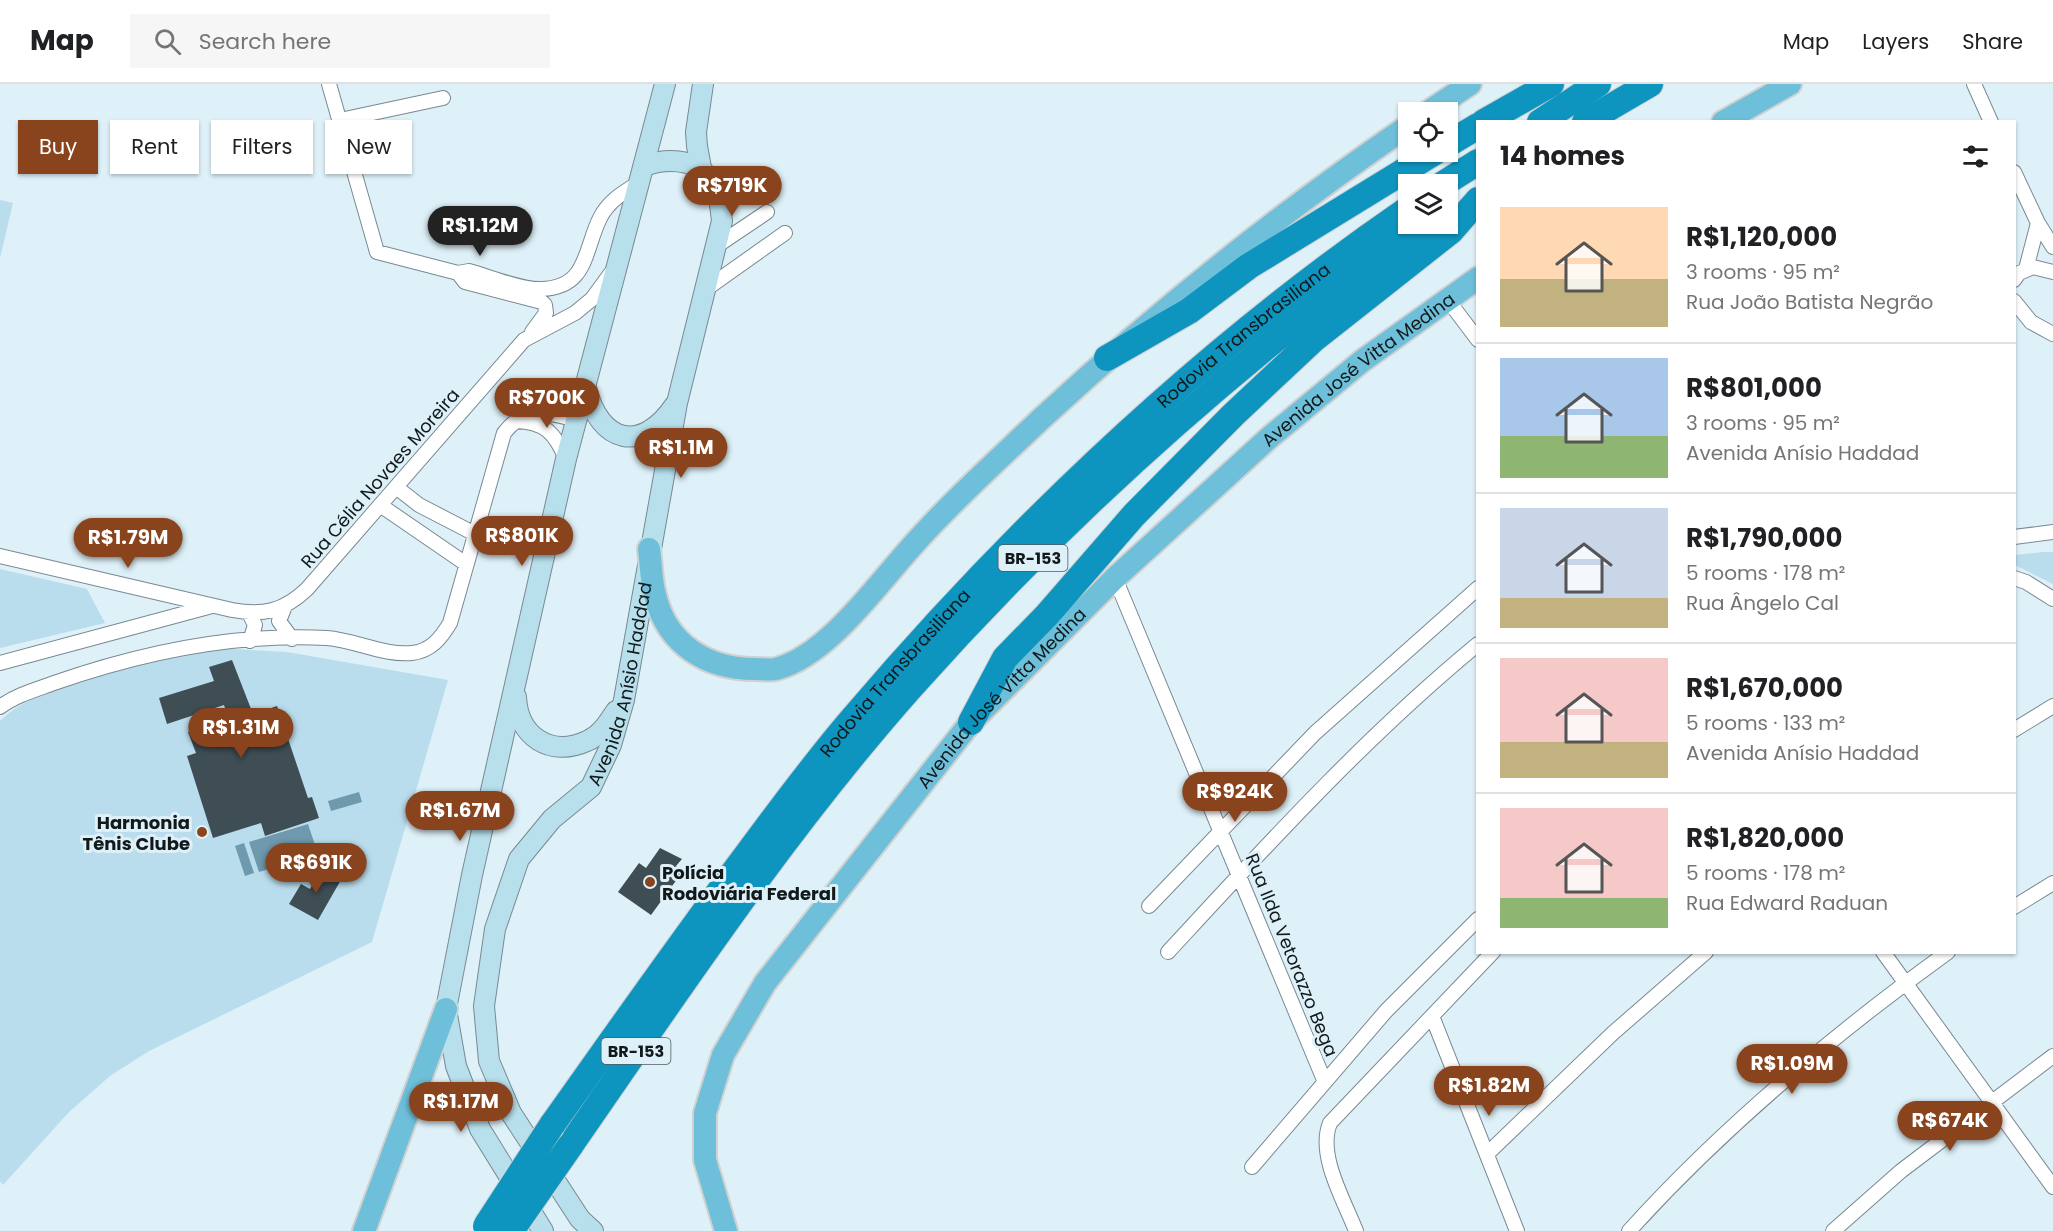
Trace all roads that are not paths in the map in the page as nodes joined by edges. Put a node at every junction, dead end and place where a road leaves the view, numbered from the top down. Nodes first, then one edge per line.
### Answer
1 (329, 84) edge
2 (665, 84) edge
3 (703, 84) edge
4 (1470, 84) edge
5 (1551, 84) edge
6 (1598, 84) edge
7 (1650, 84) edge
8 (1790, 84) edge
9 (1974, 84) edge
10 (443, 99) dead end
11 (1443, 102) edge
12 (340, 120) joint
13 (1488, 120) edge
14 (1543, 120) edge
15 (1588, 120) edge
16 (1727, 120) edge
17 (1990, 120) edge
18 (1476, 127) edge
19 (1398, 133) edge
20 (1458, 138) edge
21 (1419, 162) edge
22 (1476, 163) edge
23 (701, 168) junction
24 (355, 174) edge
25 (640, 175) junction
26 (1458, 175) edge
27 (2016, 176) edge
28 (1476, 190) edge
29 (1458, 202) edge
30 (1476, 202) edge
31 (767, 212) dead end
32 (1398, 215) edge
33 (2038, 223) junction
34 (785, 233) dead end
35 (1413, 234) edge
36 (715, 247) junction
37 (2053, 247) edge
38 (614, 269) junction
39 (2026, 269) junction
40 (2053, 272) edge
41 (1476, 279) edge
42 (2016, 279) edge
43 (706, 290) junction
44 (538, 295) junction
45 (1447, 299) junction
46 (2016, 303) edge
47 (2016, 321) edge
48 (2031, 322) junction
49 (2053, 334) edge
50 (1476, 337) edge
51 (524, 340) junction
52 (1107, 358) junction
53 (586, 388) junction
54 (676, 403) junction
55 (514, 420) junction
56 (577, 420) junction
57 (608, 431) junction
58 (566, 459) junction
59 (396, 487) junction
60 (380, 505) junction
61 (2053, 532) edge
62 (475, 534) junction
63 (2016, 537) edge
64 (649, 549) junction
65 (0, 556) edge
66 (466, 564) junction
67 (1115, 578) junction
68 (2016, 579) edge
69 (1476, 590) edge
70 (2053, 599) edge
71 (214, 605) junction
72 (285, 606) junction
73 (249, 613) junction
74 (292, 639) junction
75 (250, 641) junction
76 (1476, 646) edge
77 (0, 663) edge
78 (515, 683) junction
79 (624, 700) junction
80 (0, 705) edge
81 (2053, 706) edge
82 (971, 722) junction
83 (2016, 729) edge
84 (1221, 829) junction
85 (1239, 875) junction
86 (2053, 883) edge
87 (1149, 906) dead end
88 (2016, 906) edge
89 (1476, 921) edge
90 (1168, 952) dead end
91 (1490, 954) edge
92 (1704, 954) edge
93 (1884, 954) edge
94 (1945, 954) edge
95 (1905, 983) junction
96 (446, 1009) junction
97 (1432, 1016) junction
98 (2053, 1056) edge
99 (1324, 1080) junction
100 (1992, 1103) junction
101 (1487, 1154) junction
102 (1252, 1167) dead end
103 (2053, 1187) edge
104 (493, 1229) edge
105 (364, 1231) edge
106 (543, 1231) edge
107 (593, 1231) edge
108 (726, 1231) edge
109 (1356, 1231) edge
110 (1517, 1231) edge
111 (1629, 1231) edge
112 (1833, 1231) edge

1 - 12 street
2 - 25 main road
3 - 23 main road, Avenida Anísio Haddad
4 - 11 main road
5 - 13 highway
6 - 14 highway
7 - 15 highway
8 - 16 main road
9 - 17 street
10 - 12 street
18 - 20 highway
19 - 52 main road
21 - 52 highway
22 - 26 highway
23 - 25 main road
23 - 36 main road, Avenida Anísio Haddad
24 - 44 street
25 - 38 main road
25 - 44 street
27 - 33 street
28 - 29 highway
30 - 82 highway
31 - 36 street
32 - 104 highway, Rodovia Transbrasiliana / BR-153, bridge
33 - 37 street
33 - 39 street
34 - 43 street
35 - 104 highway, Rodovia Transbrasiliana / BR-153, bridge
36 - 43 main road, Avenida Anísio Haddad
38 - 51 street, Rua Célia Novaes Moreira
38 - 53 main road
39 - 40 street
39 - 42 street
41 - 45 main road, Avenida José Vitta Medina
43 - 54 main road, Avenida Anísio Haddad
44 - 51 street, Rua Célia Novaes Moreira
45 - 50 street
45 - 67 main road, Avenida José Vitta Medina
46 - 48 street
47 - 48 street
48 - 49 street
51 - 59 street, Rua Célia Novaes Moreira
52 - 64 main road
53 - 56 main road
53 - 57 main road
54 - 57 main road
54 - 64 main road, Avenida Anísio Haddad
55 - 56 street
55 - 58 street
55 - 62 street
56 - 57 main road
56 - 58 main road
58 - 78 main road
59 - 60 street, Rua Célia Novaes Moreira
59 - 62 street
60 - 66 street
60 - 72 street, Rua Célia Novaes Moreira
61 - 63 street
62 - 66 street
64 - 79 main road, Avenida Anísio Haddad
65 - 71 street
66 - 74 street
67 - 82 main road, Avenida José Vitta Medina
67 - 84 street, Rua Ilda Vetorazzo Bega
68 - 70 street
69 - 84 street
71 - 73 street
71 - 77 street
72 - 73 street, Rua Célia Novaes Moreira
72 - 74 street
73 - 75 street
74 - 75 street
75 - 80 street
76 - 85 street
78 - 79 main road
78 - 96 main road
79 - 107 main road, Avenida Anísio Haddad
81 - 83 street
82 - 108 main road, Avenida José Vitta Medina
84 - 85 street, Rua Ilda Vetorazzo Bega
84 - 87 street
85 - 90 street
85 - 99 street, Rua Ilda Vetorazzo Bega
86 - 88 street
89 - 99 street
91 - 97 street
92 - 101 street
93 - 95 street
94 - 95 street
95 - 100 street
95 - 111 street
96 - 105 main road
96 - 106 main road
97 - 101 street
97 - 109 street
98 - 100 street
99 - 102 street
100 - 103 street
100 - 112 street
101 - 110 street

